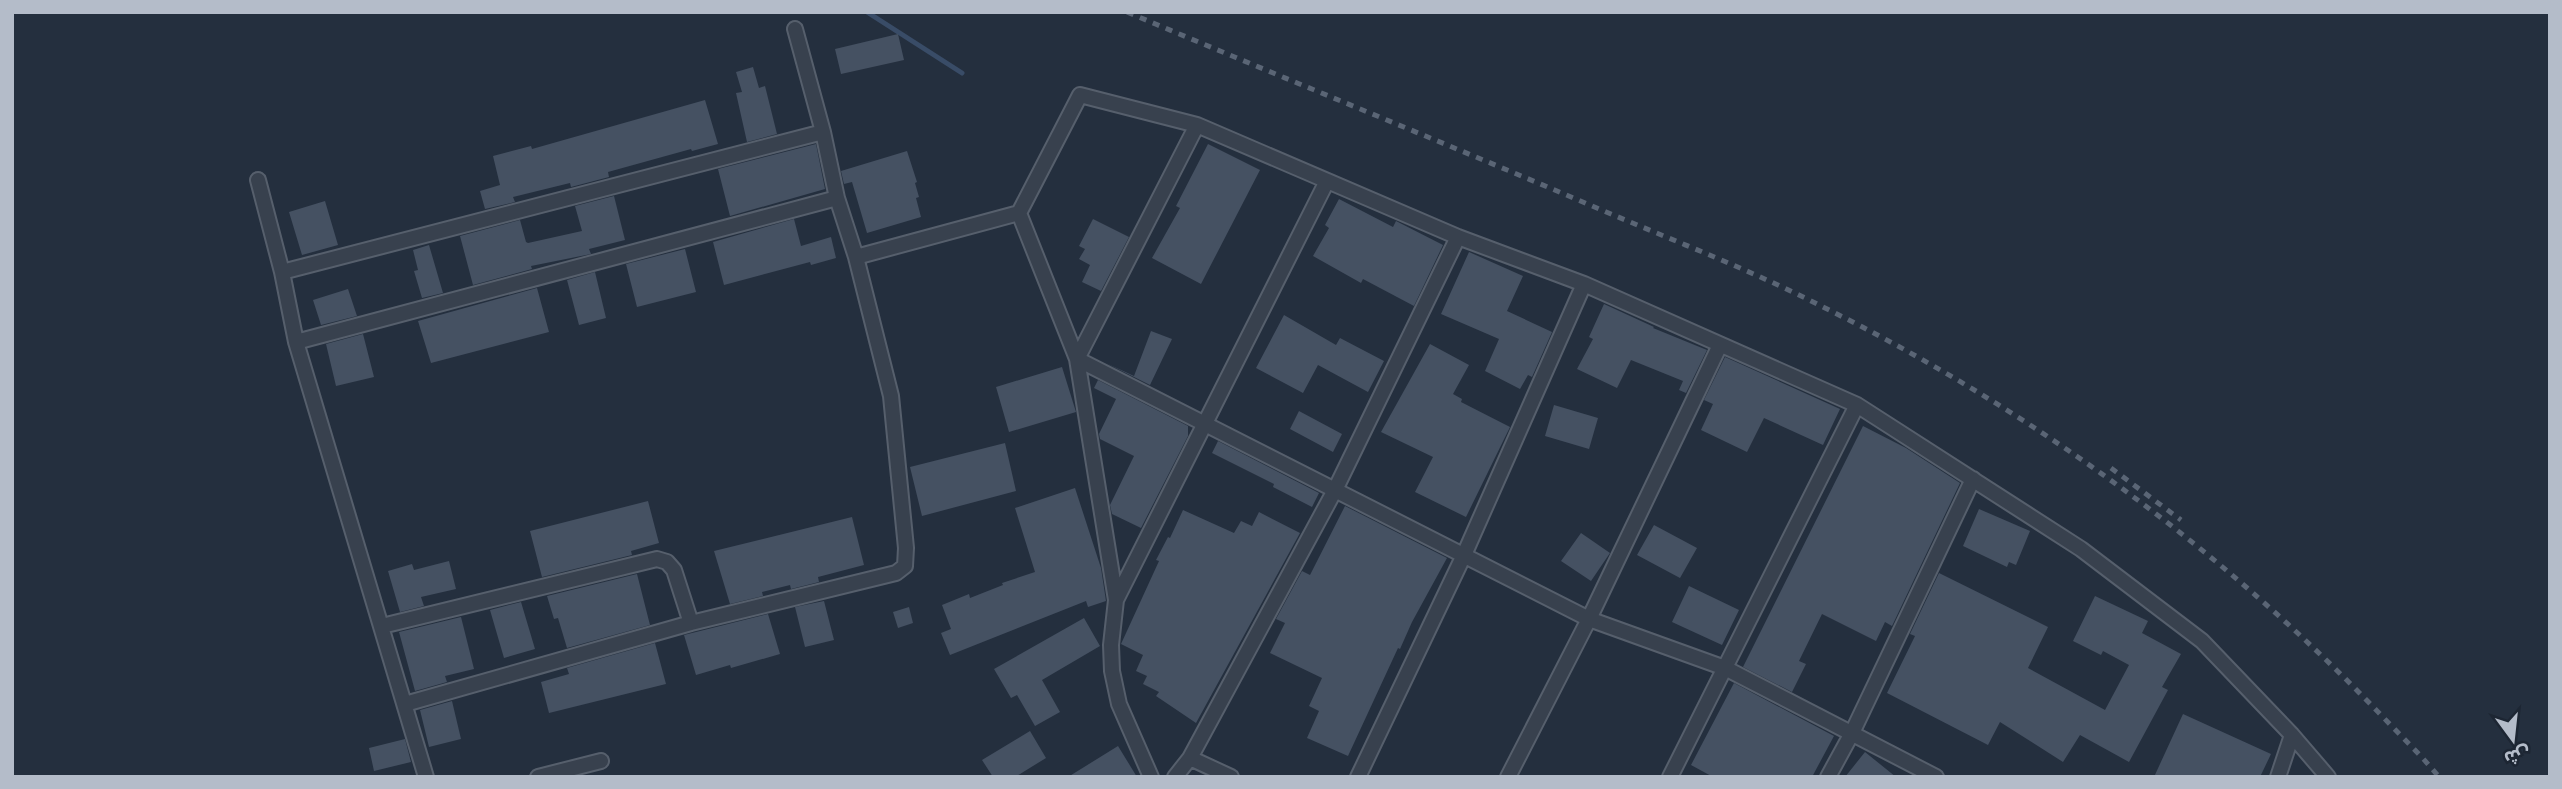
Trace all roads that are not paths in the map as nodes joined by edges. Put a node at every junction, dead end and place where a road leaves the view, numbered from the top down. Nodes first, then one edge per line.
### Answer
1 (795, 29) dead end
2 (1197, 125) junction
3 (823, 132) junction
4 (258, 180) dead end
5 (1327, 181) junction
6 (837, 198) junction
7 (1019, 213) junction
8 (1458, 237) junction
9 (856, 257) junction
10 (282, 272) junction
11 (1584, 284) junction
12 (296, 342) junction
13 (1720, 345) junction
14 (1077, 359) junction
15 (1857, 405) junction
16 (1205, 424) junction
17 (1973, 479) junction
18 (1335, 489) junction
19 (1464, 555) junction
20 (1116, 600) junction
21 (1589, 619) junction
22 (691, 623) junction
23 (382, 626) junction
24 (1725, 668) junction
25 (405, 704) junction
26 (1852, 733) junction
27 (2292, 735) junction
28 (1190, 758) junction
29 (601, 761) dead end
30 (426, 777) edge
31 (538, 777) edge
32 (1151, 777) edge
33 (1175, 777) edge
34 (1231, 777) edge
35 (1358, 777) edge
36 (1508, 777) edge
37 (1670, 777) edge
38 (1828, 777) edge
39 (1936, 777) edge
40 (2278, 777) edge
41 (2328, 777) edge

1 - 3 street
2 - 5 street
2 - 7 street
2 - 14 street
3 - 6 street
3 - 10 street
4 - 10 street
5 - 8 street
5 - 16 street
6 - 9 street
6 - 12 street
7 - 9 street
7 - 14 street
8 - 11 street
8 - 18 street
9 - 22 street
10 - 12 street
11 - 13 street
11 - 19 street
12 - 23 street
13 - 15 street
13 - 21 street
14 - 16 street
14 - 20 street
15 - 17 street
15 - 24 street
16 - 18 street
16 - 20 street
17 - 26 street
17 - 27 street
18 - 19 street
18 - 28 street
19 - 21 street
19 - 35 street
20 - 32 street
21 - 24 street
21 - 36 street
22 - 23 street
22 - 25 street
23 - 25 street
24 - 26 street
24 - 37 street
25 - 30 street
26 - 38 street
26 - 39 street
27 - 40 street
27 - 41 street
28 - 33 street
28 - 34 street
29 - 31 street

